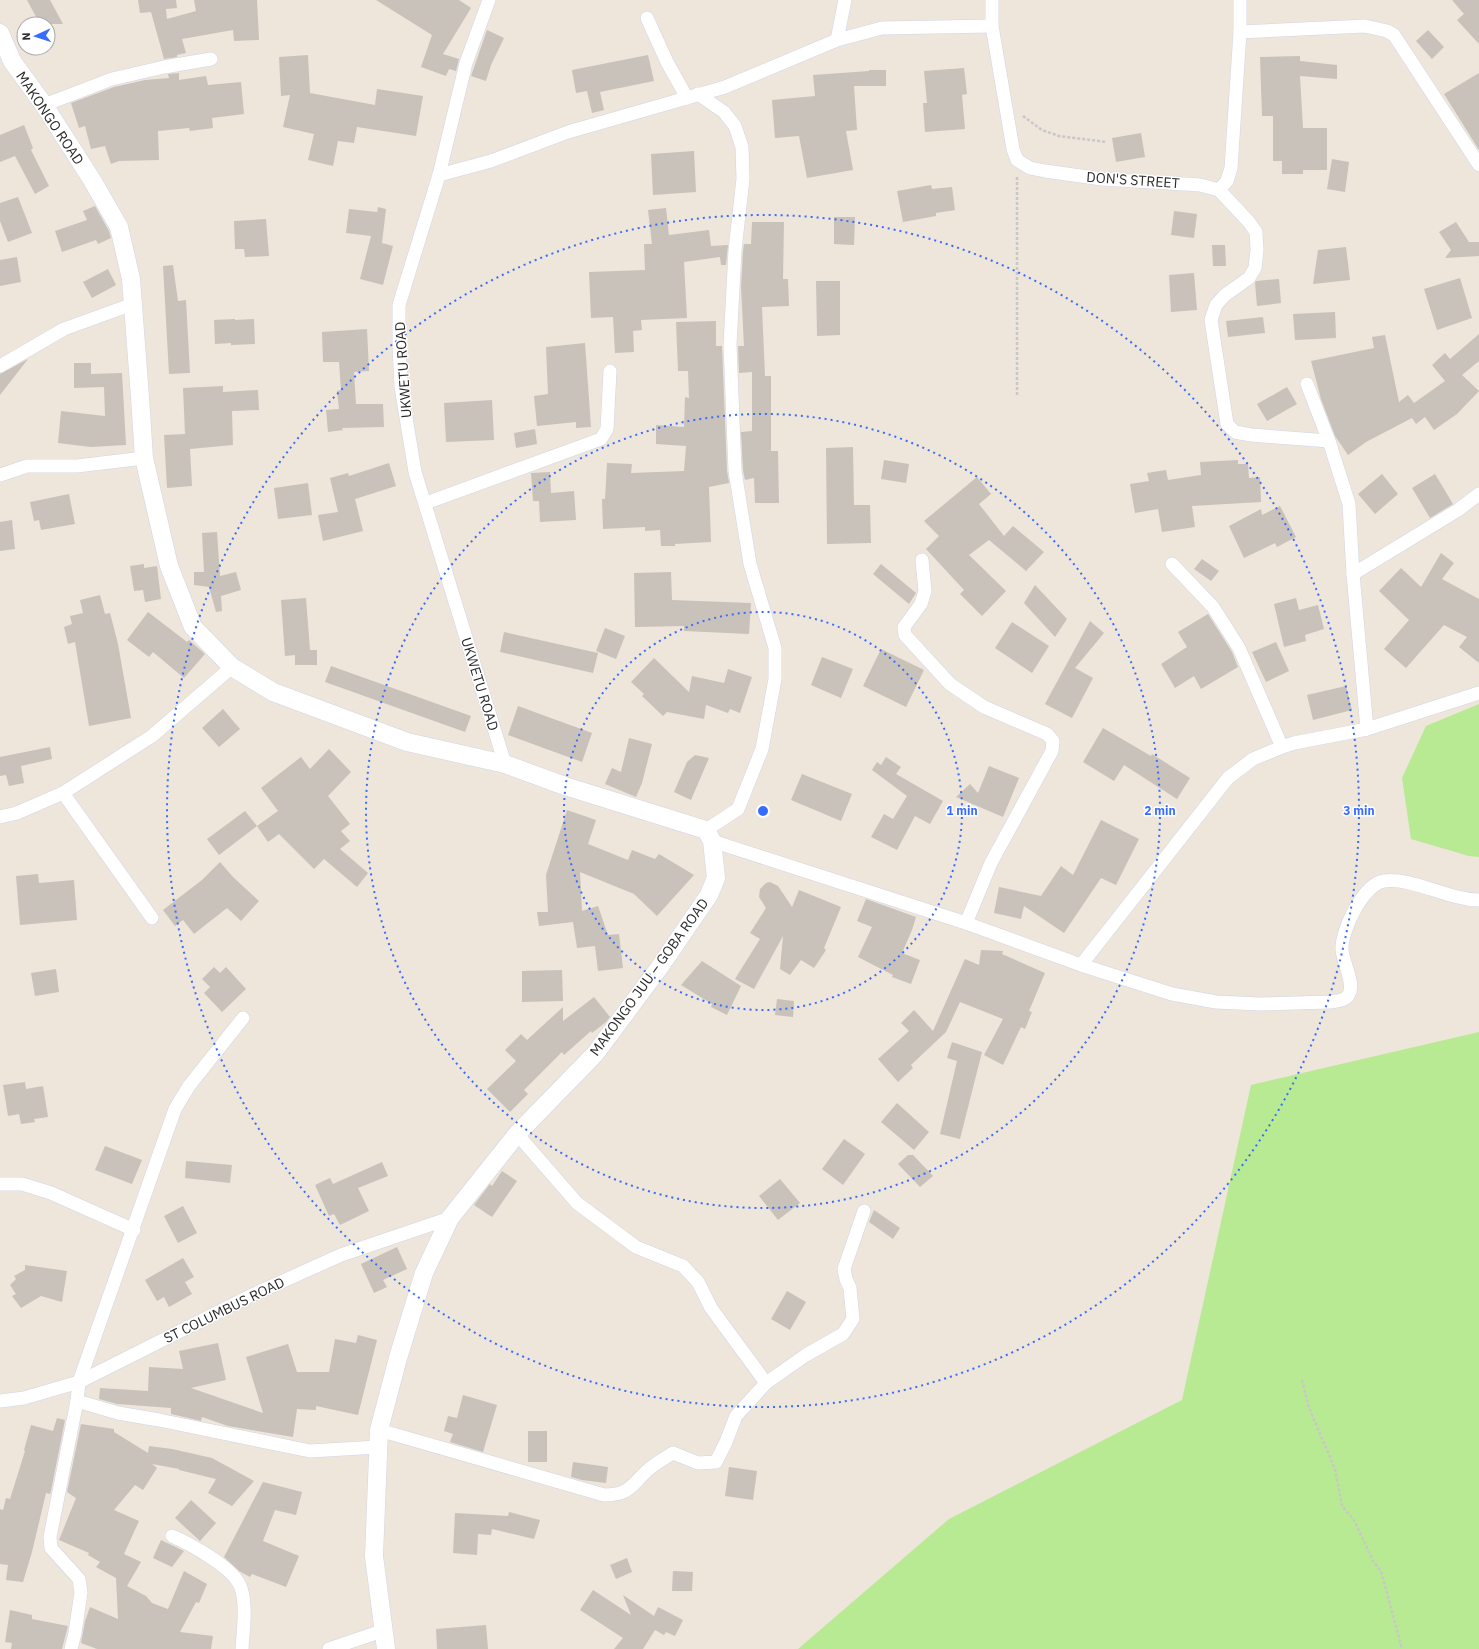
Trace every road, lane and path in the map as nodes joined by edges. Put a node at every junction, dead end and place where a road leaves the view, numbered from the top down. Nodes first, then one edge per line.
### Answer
1 (489, 0) edge
2 (845, 0) edge
3 (992, 0) edge
4 (1240, 0) edge
5 (647, 18) dead end
6 (992, 26) junction
7 (1240, 32) junction
8 (0, 33) edge
9 (837, 40) junction
10 (211, 58) dead end
11 (693, 96) junction
12 (1006, 99) junction
13 (44, 105) junction
14 (1106, 142) dead end
15 (1017, 160) junction
16 (1479, 165) edge
17 (439, 175) junction
18 (1219, 190) junction
19 (133, 304) junction
20 (0, 366) edge
21 (610, 371) dead end
22 (1307, 384) dead end
23 (1017, 396) dead end
24 (1329, 441) junction
25 (144, 458) junction
26 (0, 475) edge
27 (1479, 494) edge
28 (426, 503) junction
29 (922, 560) dead end
30 (1172, 564) dead end
31 (1353, 574) junction
32 (232, 667) junction
33 (1479, 694) edge
34 (1367, 729) junction
35 (1282, 746) junction
36 (505, 764) junction
37 (63, 793) junction
38 (0, 817) edge
39 (709, 836) junction
40 (1479, 900) edge
41 (152, 918) dead end
42 (966, 923) junction
43 (1081, 966) junction
44 (243, 1018) dead end
45 (517, 1134) junction
46 (0, 1184) edge
47 (864, 1211) dead end
48 (450, 1218) junction
49 (134, 1230) junction
50 (1302, 1380) dead end
51 (79, 1382) junction
52 (766, 1383) junction
53 (0, 1401) edge
54 (77, 1401) junction
55 (378, 1438) junction
56 (172, 1536) dead end
57 (385, 1630) junction
58 (70, 1649) edge
59 (242, 1649) edge
60 (330, 1649) edge
61 (386, 1649) edge
62 (1402, 1649) edge

1 - 17 street, UKWETU ROAD
2 - 9 street
3 - 6 street
4 - 7 street
5 - 11 street
6 - 9 street
6 - 12 street
7 - 16 street
7 - 18 street
8 - 13 street, MAKONGO ROAD
9 - 11 street
10 - 13 street
11 - 17 street
11 - 39 street
12 - 14 path
12 - 15 street
13 - 19 street, MAKONGO ROAD
15 - 18 street, DON'S STREET
15 - 23 path
17 - 28 street, UKWETU ROAD
18 - 24 street
19 - 20 street
19 - 25 street, MAKONGO ROAD
21 - 28 street
22 - 24 street
24 - 31 street
25 - 26 street
25 - 32 street, MAKONGO ROAD
27 - 31 street
28 - 36 street, UKWETU ROAD
29 - 42 street
30 - 35 street
31 - 34 street
32 - 36 street, MAKONGO ROAD
32 - 37 street
33 - 34 street
34 - 35 street
35 - 43 street
36 - 39 street, MAKONGO ROAD
37 - 38 street
37 - 41 street
39 - 42 street
39 - 45 street, MAKONGO JUU – GOBA ROAD
40 - 43 street
42 - 43 street
44 - 49 street
45 - 48 street, MAKONGO JUU – GOBA ROAD
45 - 52 street
46 - 49 street
47 - 52 street
48 - 51 street, ST COLUMBUS ROAD
48 - 55 street, MAKONGO JUU – GOBA ROAD
49 - 51 street
50 - 62 path
51 - 53 street, ST COLUMBUS ROAD
51 - 54 street
52 - 55 street
54 - 55 street
54 - 58 street
55 - 57 street, MAKONGO JUU – GOBA ROAD
56 - 59 street
57 - 60 street
57 - 61 street, MAKONGO JUU – GOBA ROAD

